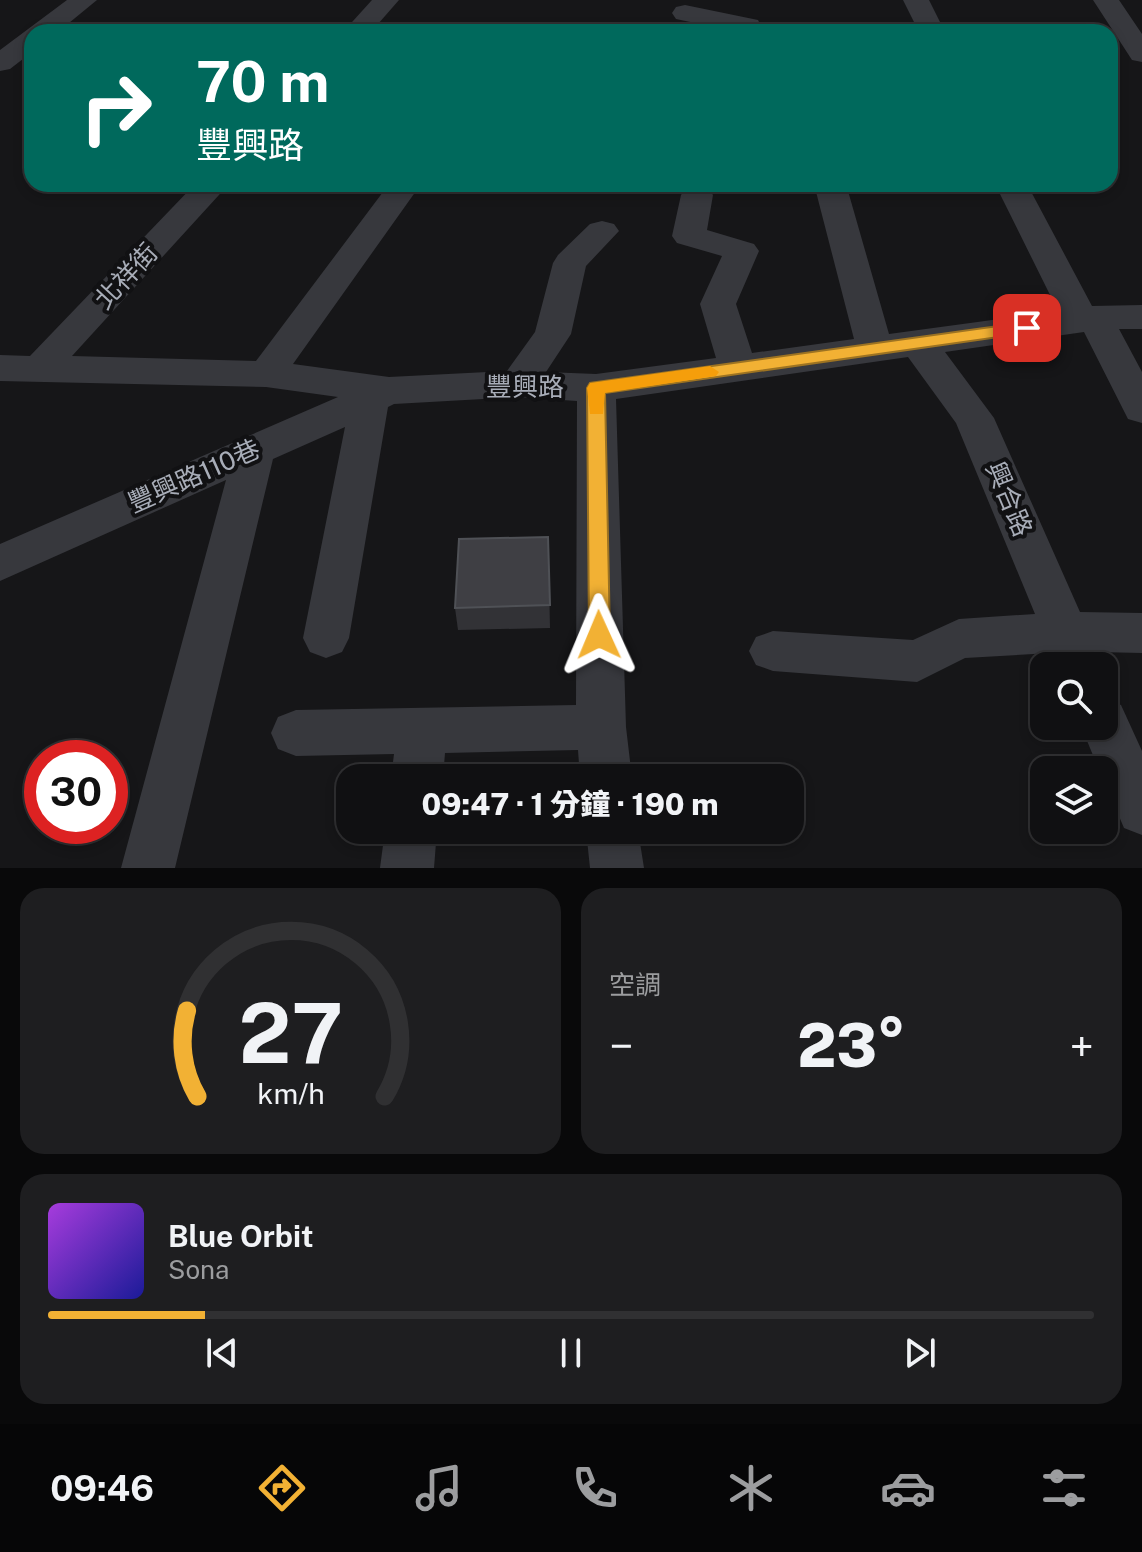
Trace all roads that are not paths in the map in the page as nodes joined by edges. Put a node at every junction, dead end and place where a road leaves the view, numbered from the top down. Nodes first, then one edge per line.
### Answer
1 (84, 0) edge
2 (386, 0) edge
3 (916, 0) edge
4 (1106, 0) edge
5 (689, 7) edge
6 (52, 24) edge
7 (364, 24) edge
8 (669, 24) edge
9 (743, 24) edge
10 (928, 24) edge
11 (24, 45) edge
12 (1142, 54) edge
13 (0, 63) edge
14 (205, 192) edge
15 (399, 192) edge
16 (832, 192) edge
17 (1016, 192) edge
18 (697, 195) dead end
19 (602, 231) dead end
20 (1142, 317) edge
21 (1088, 319) junction
22 (918, 343) junction
23 (875, 349) junction
24 (0, 368) edge
25 (738, 368) junction
26 (39, 369) junction
27 (266, 374) junction
28 (518, 384) junction
29 (596, 388) junction
30 (380, 395) junction
31 (1142, 409) edge
32 (255, 449) junction
33 (0, 563) edge
34 (1142, 633) edge
35 (326, 638) dead end
36 (1073, 649) edge
37 (773, 651) dead end
38 (601, 727) junction
39 (296, 733) dead end
40 (1112, 740) edge
41 (419, 754) edge
42 (605, 764) edge
43 (1142, 810) edge
44 (410, 844) edge
45 (614, 844) edge
46 (148, 868) edge
47 (407, 868) edge
48 (617, 868) edge

1 - 6 street
2 - 7 street
3 - 10 street
4 - 12 street
5 - 8 street
5 - 9 street
11 - 13 street
14 - 26 street, 北祥街
15 - 27 street
16 - 23 street
17 - 21 street
18 - 25 street
19 - 28 street
20 - 21 street, 豐興路
21 - 22 street, 豐興路
21 - 31 street
22 - 23 street, 豐興路
22 - 36 street, 興合路
23 - 25 street, 豐興路
24 - 26 street, 豐興路
25 - 29 street, 豐興路
26 - 27 street, 豐興路
27 - 30 street, 豐興路
28 - 29 street, 豐興路
28 - 30 street, 豐興路
29 - 38 street
30 - 32 street, 豐興路110巷
30 - 35 street
32 - 33 street, 豐興路110巷
32 - 46 street
34 - 36 street
36 - 37 street
38 - 41 street
38 - 42 street
39 - 41 street
40 - 43 street
44 - 47 street
45 - 48 street

